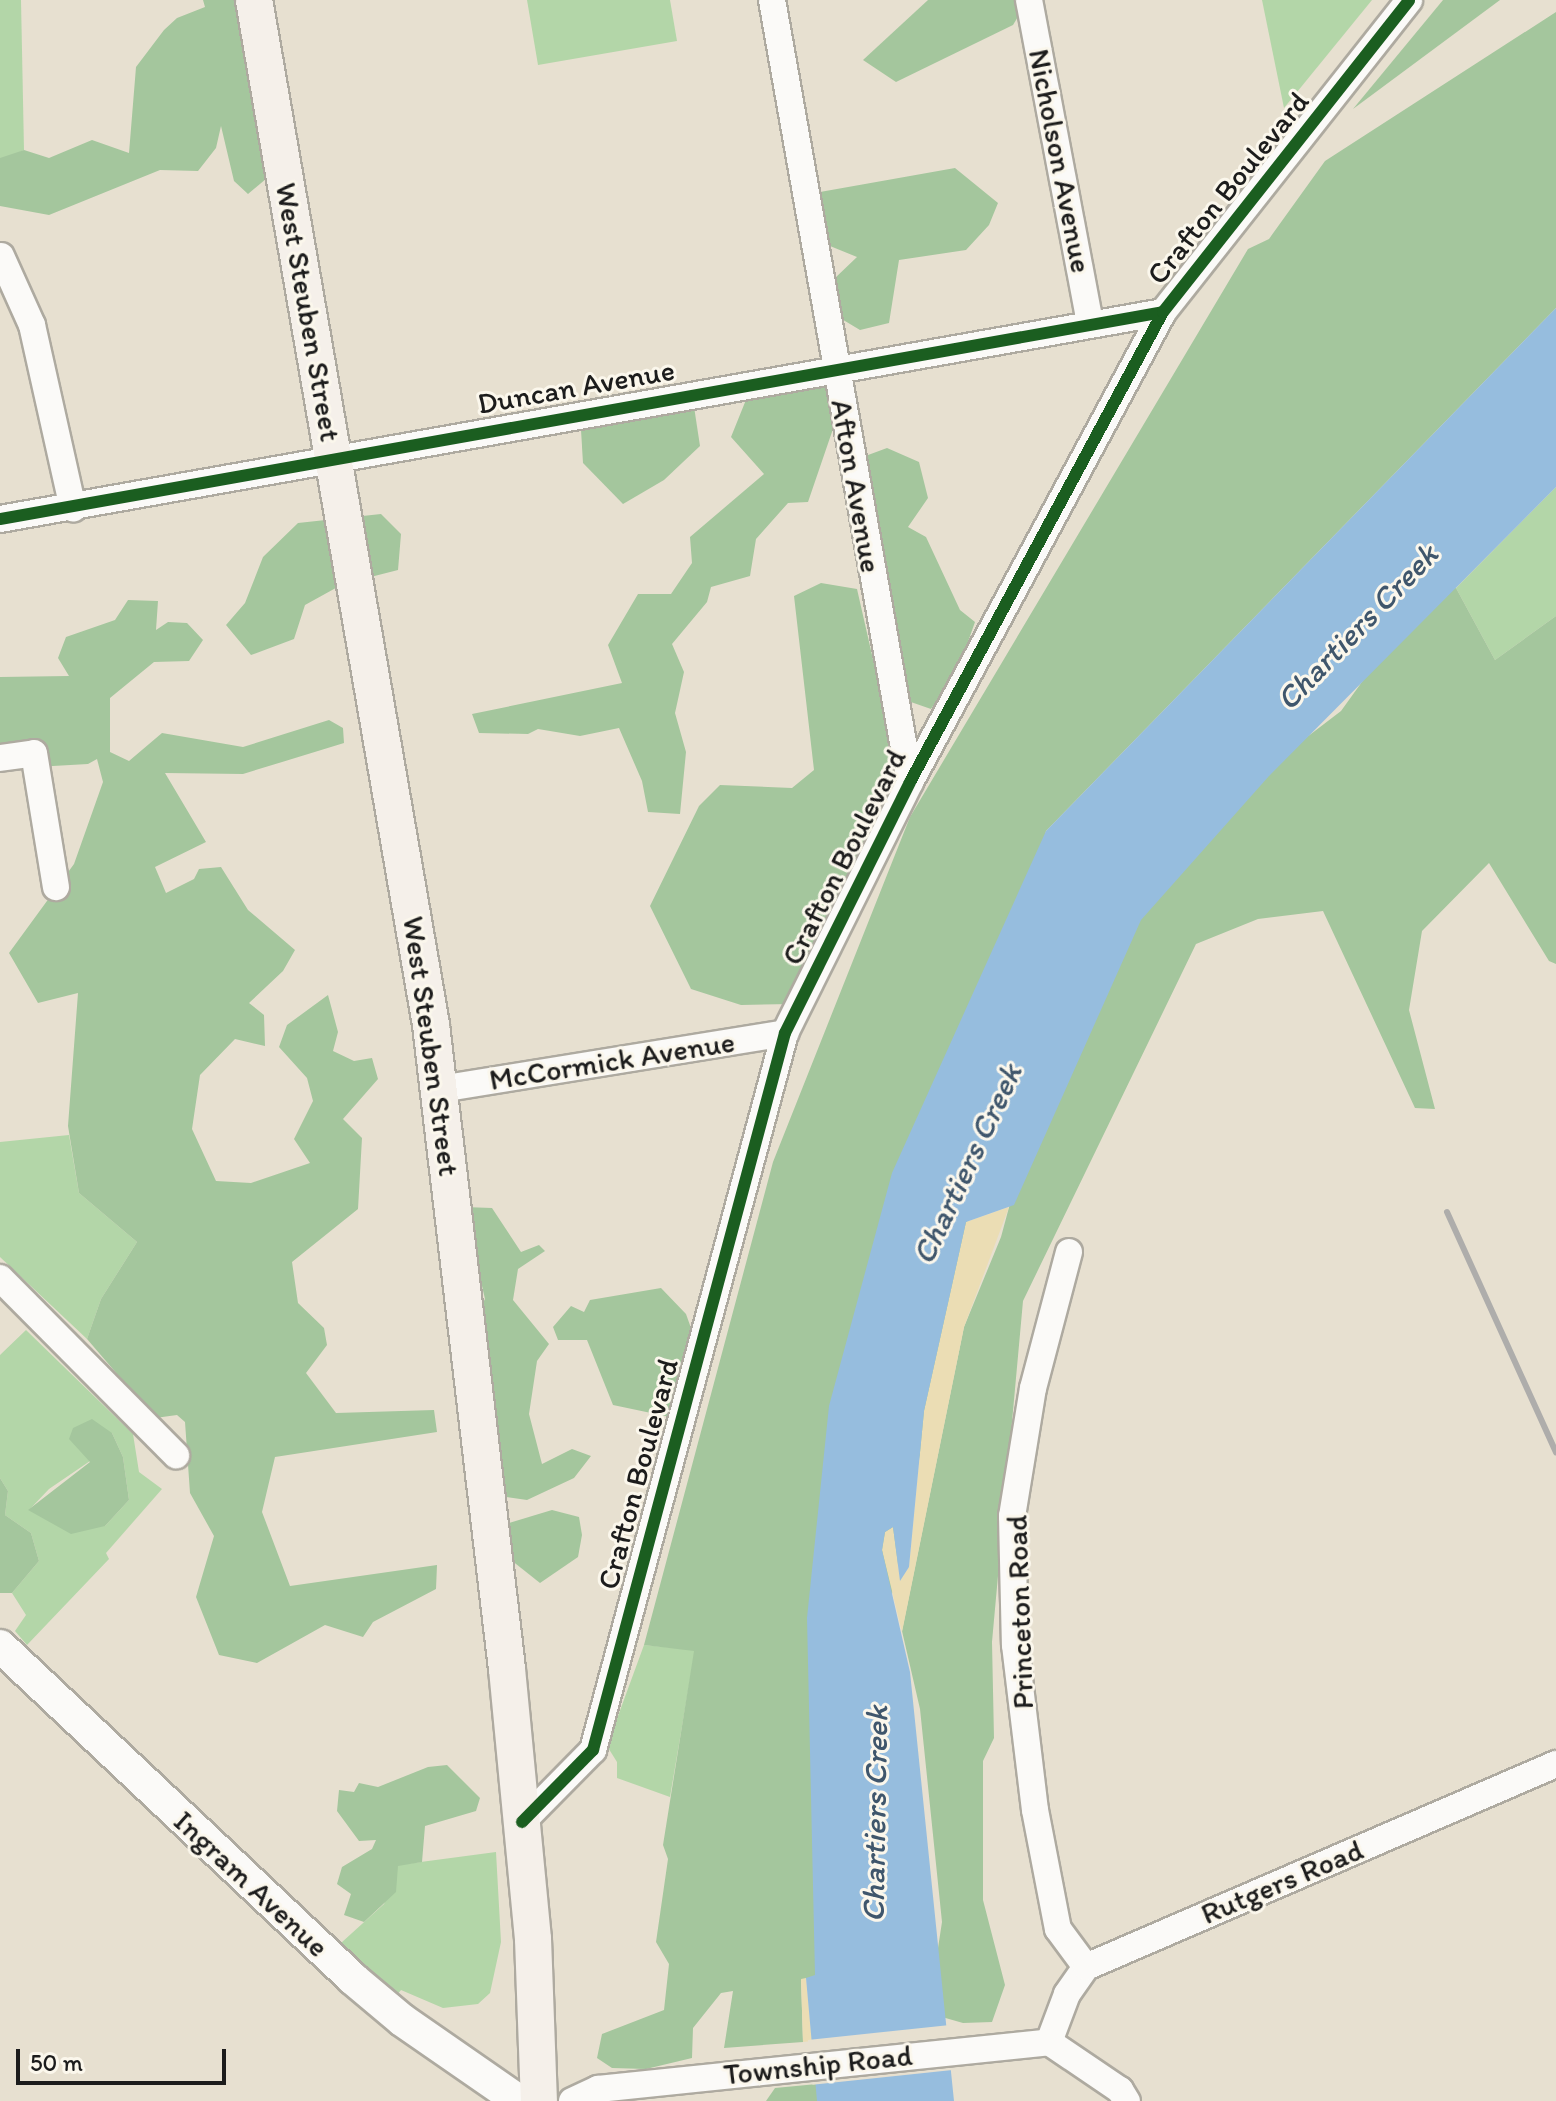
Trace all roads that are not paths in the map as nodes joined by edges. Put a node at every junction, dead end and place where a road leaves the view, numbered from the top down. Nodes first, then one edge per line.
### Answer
1 (254, 0) edge
2 (772, 0) edge
3 (1029, 0) edge
4 (1409, 0) edge
5 (1, 256) edge
6 (1163, 312) junction
7 (1090, 322) junction
8 (835, 368) junction
9 (333, 456) junction
10 (73, 508) junction
11 (0, 519) edge
12 (0, 758) edge
13 (910, 782) junction
14 (56, 887) dead end
15 (785, 1033) junction
16 (440, 1089) junction
17 (1069, 1252) dead end
18 (0, 1278) edge
19 (176, 1455) dead end
20 (0, 1646) edge
21 (1556, 1764) edge
22 (522, 1822) junction
23 (1086, 1967) junction
24 (1049, 2042) junction
25 (519, 2101) edge
26 (539, 2101) edge
27 (572, 2101) edge
28 (1127, 2101) edge

1 - 9 main road, West Steuben Street
2 - 8 street, Afton Avenue
3 - 7 street, Nicholson Avenue
4 - 6 street, Crafton Boulevard
5 - 10 street
6 - 7 street, Duncan Avenue
6 - 13 street, Crafton Boulevard
7 - 8 street, Duncan Avenue
8 - 9 street, Duncan Avenue
8 - 13 street, Afton Avenue
9 - 10 street, Duncan Avenue
9 - 16 main road, West Steuben Street
10 - 11 street, Duncan Avenue
12 - 14 street
13 - 15 street, Crafton Boulevard
15 - 16 street, McCormick Avenue
15 - 22 street, Crafton Boulevard
16 - 22 main road, West Steuben Street
17 - 23 street, Princeton Road
18 - 19 street
20 - 25 street, Ingram Avenue
21 - 23 street, Rutgers Road
22 - 26 main road, West Steuben Street
23 - 24 street
24 - 27 street, Township Road
24 - 28 street

